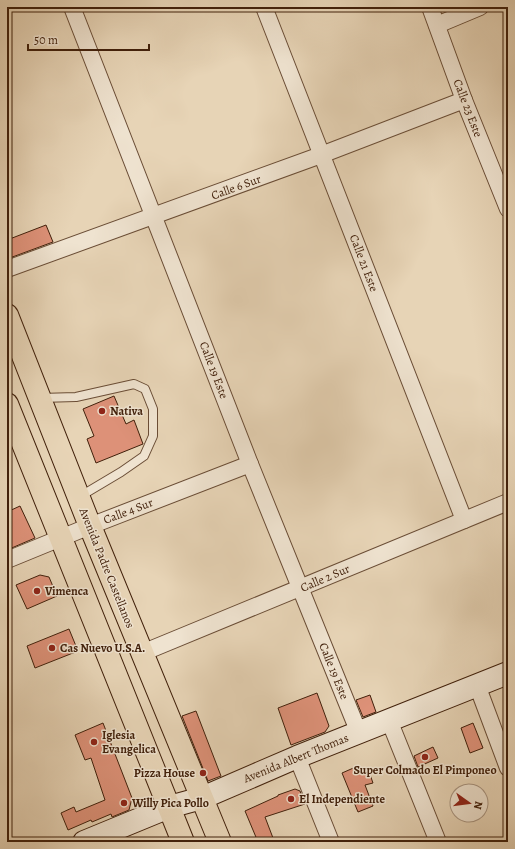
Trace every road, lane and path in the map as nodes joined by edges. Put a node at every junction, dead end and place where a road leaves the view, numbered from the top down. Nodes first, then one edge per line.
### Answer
1 (72, 7) edge
2 (264, 7) edge
3 (430, 7) edge
4 (480, 7) edge
5 (437, 25) junction
6 (464, 100) junction
7 (321, 156) junction
8 (508, 209) edge
9 (154, 217) junction
10 (7, 269) edge
11 (7, 315) edge
12 (40, 398) junction
13 (7, 404) edge
14 (250, 464) junction
15 (78, 497) junction
16 (508, 502) edge
17 (464, 520) junction
18 (90, 526) junction
19 (62, 537) junction
20 (7, 560) edge
21 (301, 589) junction
22 (142, 653) junction
23 (508, 673) edge
24 (477, 685) junction
25 (389, 720) junction
26 (359, 733) junction
27 (297, 757) junction
28 (508, 768) edge
29 (202, 798) junction
30 (169, 807) junction
31 (84, 842) edge
32 (183, 842) edge
33 (220, 842) edge
34 (331, 842) edge
35 (438, 842) edge

1 - 9 street, Calle 19 Este
2 - 7 street, Calle 21 Este
3 - 5 street, Calle 23 Este
4 - 5 street
5 - 6 street, Calle 23 Este
6 - 7 street, Calle 6 Sur
6 - 8 street, Calle 23 Este
7 - 9 street, Calle 6 Sur
7 - 17 street, Calle 21 Este
9 - 10 street, Calle 6 Sur
9 - 14 street, Calle 19 Este
11 - 12 main road, Avenida Padre Castellanos
12 - 15 main road, Avenida Padre Castellanos
12 - 15 lane
13 - 19 main road
14 - 18 street, Calle 4 Sur
14 - 21 street, Calle 19 Este
15 - 18 main road, Avenida Padre Castellanos
16 - 17 street, Calle 2 Sur
17 - 21 street, Calle 2 Sur
18 - 19 street, Calle 4 Sur
18 - 22 main road, Avenida Padre Castellanos
19 - 20 street, Calle 4 Sur
19 - 30 main road
21 - 22 street, Calle 2 Sur
21 - 26 street, Calle 19 Este
22 - 29 main road, Avenida Padre Castellanos
23 - 24 main road, Avenida Albert Thomas
24 - 25 main road, Avenida Albert Thomas
24 - 28 street
25 - 26 main road, Avenida Albert Thomas
25 - 35 street
26 - 27 main road, Avenida Albert Thomas
27 - 29 main road, Avenida Albert Thomas
27 - 34 street
29 - 30 main road, Avenida Albert Thomas
29 - 33 main road, Avenida Padre Castellanos
30 - 31 main road, Avenida Albert Thomas
30 - 32 main road

